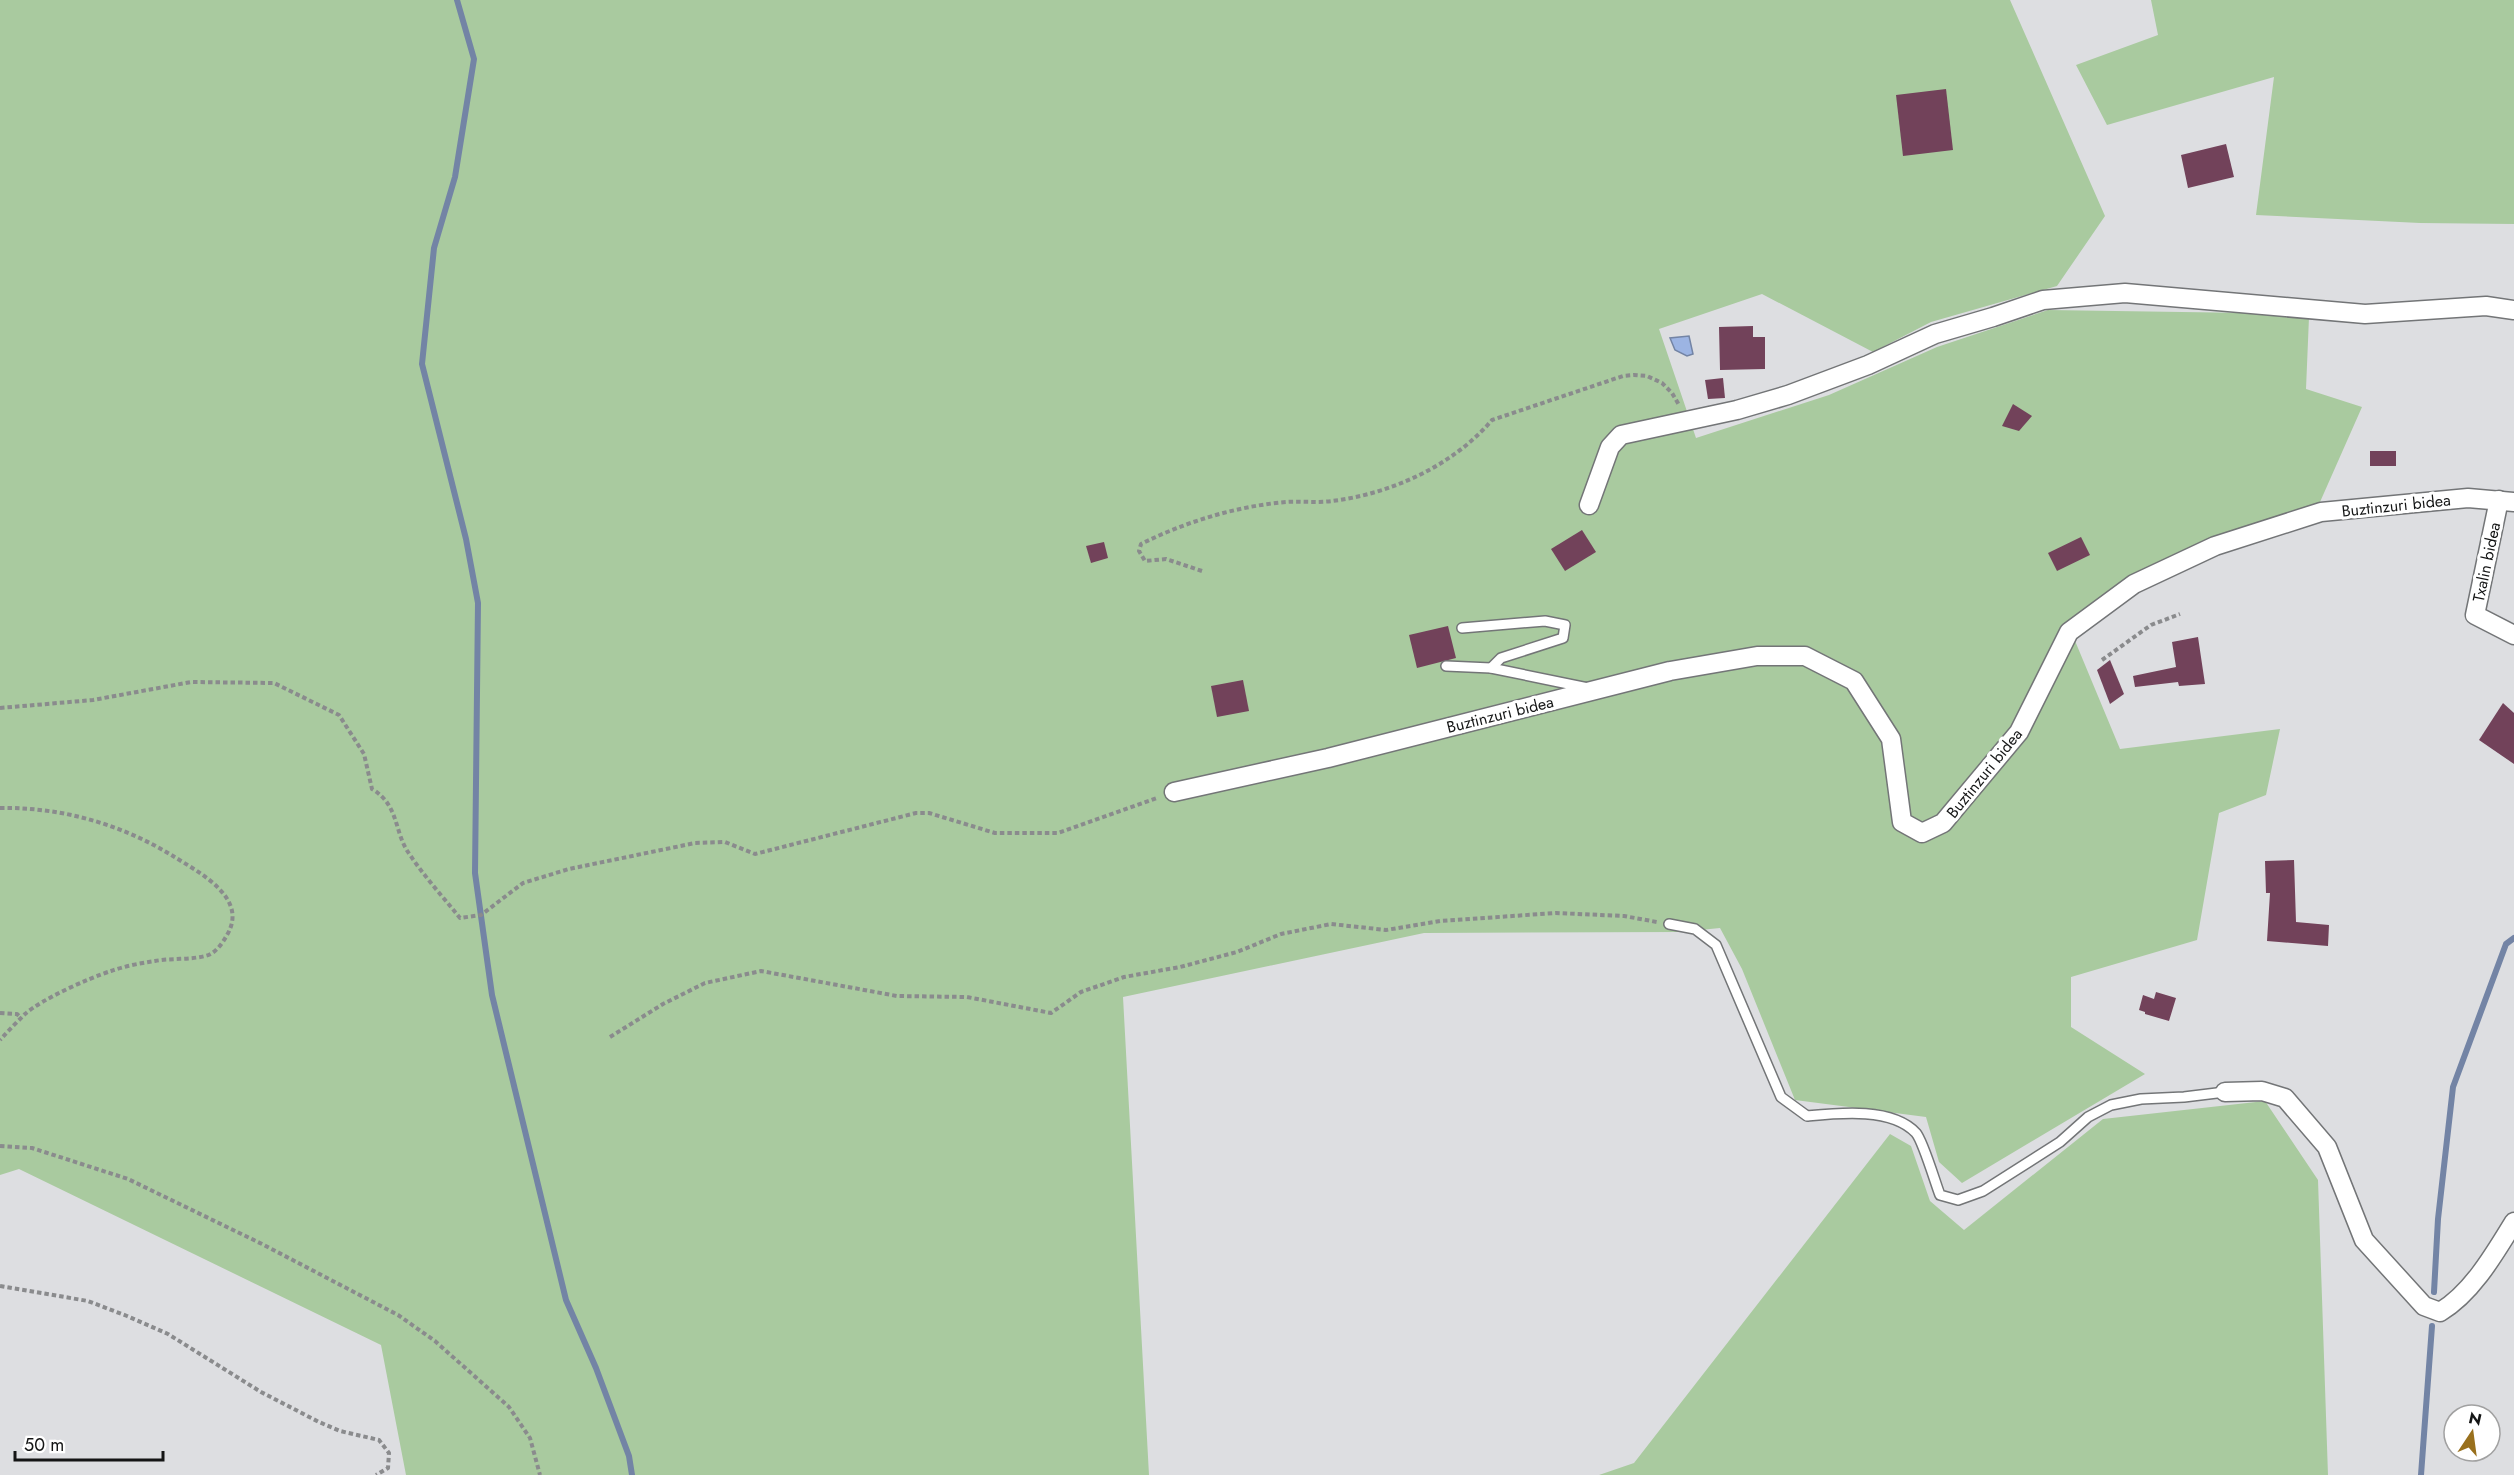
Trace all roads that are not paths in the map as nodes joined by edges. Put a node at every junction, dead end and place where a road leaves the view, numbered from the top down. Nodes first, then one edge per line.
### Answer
1 (2514, 310) edge
2 (2506, 501) edge
3 (1589, 505) dead end
4 (1461, 628) dead end
5 (2514, 635) edge
6 (1446, 666) dead end
7 (1491, 668) junction
8 (1596, 689) junction
9 (1174, 792) road end
10 (1669, 924) road end
11 (2225, 1092) joint
12 (2514, 1222) edge

1 - 3 street
2 - 5 street, Txalin bidea
2 - 8 street, Buztinzuri bidea
4 - 7 lane
6 - 7 lane
7 - 8 lane
8 - 9 street, Buztinzuri bidea
10 - 11 lane
11 - 12 street

